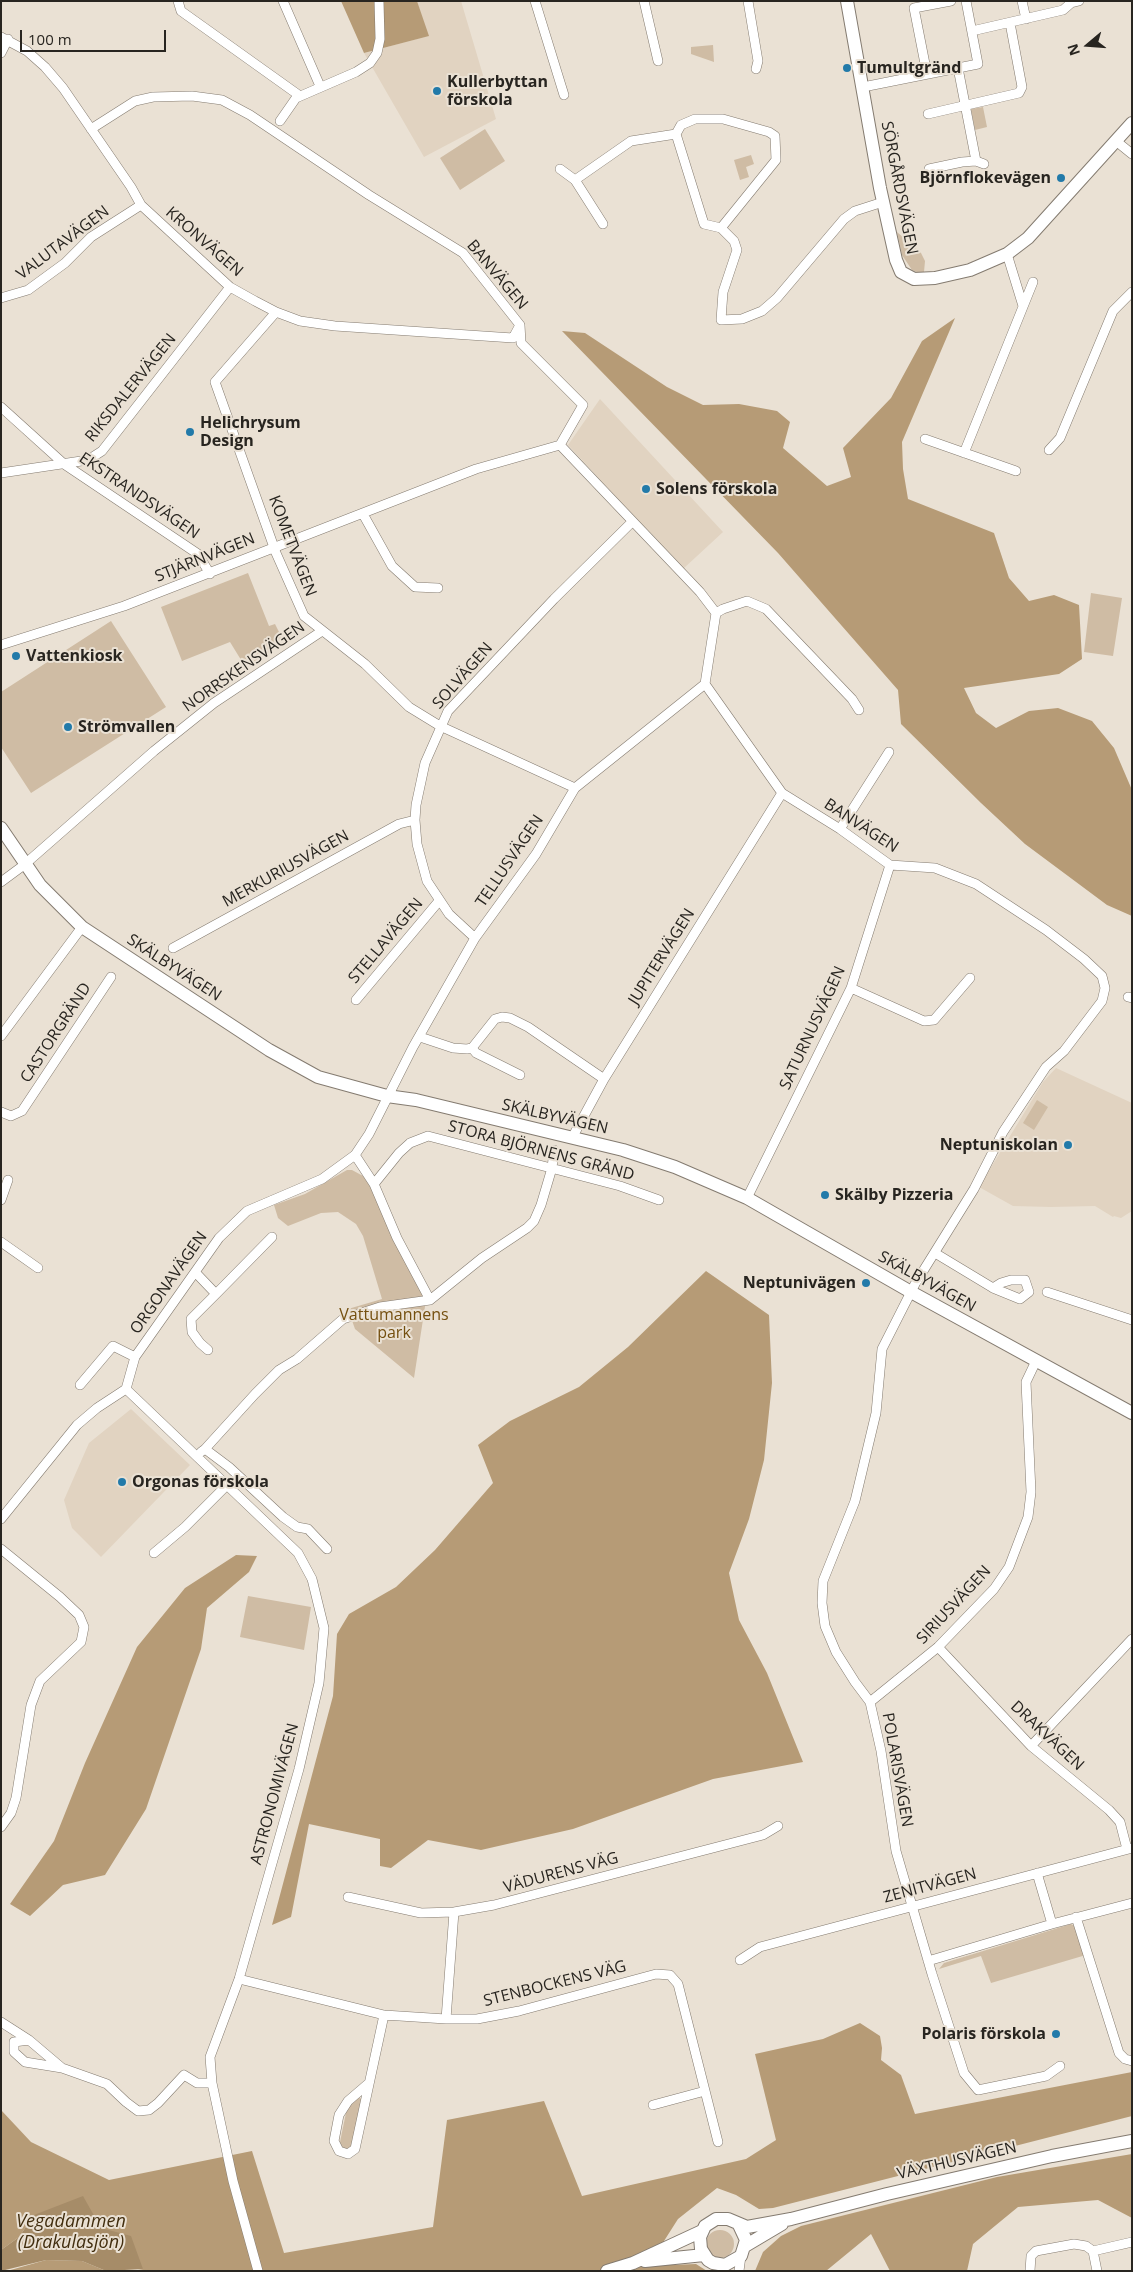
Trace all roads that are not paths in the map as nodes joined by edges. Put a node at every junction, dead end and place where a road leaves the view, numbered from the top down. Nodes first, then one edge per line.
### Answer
1 (178, 1) edge
2 (283, 1) edge
3 (379, 1) edge
4 (535, 1) edge
5 (644, 1) edge
6 (748, 1) edge
7 (847, 1) edge
8 (951, 1) edge
9 (966, 1) edge
10 (1022, 1) edge
11 (1079, 1) edge
12 (1062, 6) edge
13 (1026, 19) junction
14 (1010, 23) junction
15 (972, 31) junction
16 (5, 38) edge
17 (1, 53) edge
18 (658, 61) dead end
19 (958, 68) junction
20 (756, 69) dead end
21 (927, 74) junction
22 (320, 86) junction
23 (863, 87) junction
24 (564, 95) dead end
25 (300, 96) junction
26 (966, 105) junction
27 (928, 114) dead end
28 (280, 121) dead end
29 (1132, 123) edge
30 (91, 129) junction
31 (676, 134) junction
32 (1116, 140) junction
33 (1132, 154) edge
34 (560, 169) dead end
35 (929, 169) dead end
36 (575, 180) junction
37 (883, 202) junction
38 (141, 205) junction
39 (603, 224) dead end
40 (721, 228) junction
41 (1008, 254) junction
42 (1033, 282) dead end
43 (230, 287) junction
44 (1132, 292) edge
45 (1, 298) edge
46 (1024, 306) junction
47 (276, 312) junction
48 (520, 326) junction
49 (1, 407) edge
50 (925, 439) dead end
51 (560, 445) junction
52 (1049, 450) dead end
53 (964, 453) junction
54 (64, 464) junction
55 (1016, 471) dead end
56 (1, 473) edge
57 (363, 514) junction
58 (632, 522) junction
59 (275, 546) junction
60 (210, 574) junction
61 (438, 588) dead end
62 (716, 614) junction
63 (322, 631) junction
64 (1, 645) edge
65 (705, 684) junction
66 (859, 710) dead end
67 (440, 726) junction
68 (889, 752) dead end
69 (575, 788) junction
70 (782, 793) junction
71 (415, 820) junction
72 (1, 828) edge
73 (840, 829) junction
74 (24, 865) junction
75 (890, 865) junction
76 (1, 882) edge
77 (439, 900) junction
78 (82, 926) junction
79 (475, 938) junction
80 (173, 948) dead end
81 (111, 977) dead end
82 (970, 978) dead end
83 (851, 988) junction
84 (356, 1000) dead end
85 (1, 1036) edge
86 (420, 1037) junction
87 (472, 1048) junction
88 (520, 1075) dead end
89 (604, 1079) junction
90 (387, 1096) junction
91 (1, 1112) edge
92 (572, 1138) junction
93 (554, 1150) dead end
94 (355, 1154) junction
95 (552, 1168) junction
96 (8, 1180) dead end
97 (374, 1184) junction
98 (747, 1198) junction
99 (1, 1200) edge
100 (659, 1200) dead end
101 (272, 1237) dead end
102 (1, 1242) edge
103 (935, 1253) junction
104 (38, 1268) dead end
105 (195, 1272) junction
106 (993, 1288) dead end
107 (911, 1292) junction
108 (1047, 1292) dead end
109 (216, 1294) junction
110 (430, 1300) junction
111 (1132, 1320) edge
112 (208, 1350) dead end
113 (135, 1357) junction
114 (1036, 1361) junction
115 (80, 1385) dead end
116 (126, 1389) junction
117 (1132, 1413) edge
118 (205, 1449) junction
119 (197, 1456) junction
120 (227, 1485) junction
121 (1, 1519) edge
122 (1, 1549) edge
123 (328, 1549) dead end
124 (154, 1553) dead end
125 (1132, 1639) edge
126 (938, 1647) junction
127 (870, 1702) junction
128 (1031, 1746) junction
129 (778, 1826) dead end
130 (1, 1827) edge
131 (1130, 1848) edge
132 (1037, 1873) junction
133 (348, 1897) dead end
134 (1132, 1903) edge
135 (912, 1906) junction
136 (454, 1912) junction
137 (1076, 1917) junction
138 (1052, 1924) junction
139 (740, 1960) dead end
140 (928, 1962) junction
141 (239, 1979) junction
142 (384, 2015) junction
143 (446, 2019) junction
144 (1, 2022) edge
145 (28, 2040) junction
146 (1132, 2061) edge
147 (1060, 2066) dead end
148 (62, 2068) junction
149 (212, 2083) junction
150 (369, 2083) junction
151 (705, 2090) junction
152 (653, 2105) dead end
153 (1132, 2141) edge
154 (718, 2142) dead end
155 (791, 2219) junction
156 (739, 2225) junction
157 (702, 2231) junction
158 (1132, 2242) edge
159 (743, 2251) junction
160 (1093, 2251) junction
161 (633, 2263) junction
162 (712, 2263) edge
163 (258, 2271) edge
164 (607, 2271) edge
165 (739, 2271) edge
166 (1030, 2271) edge
167 (1097, 2271) edge

1 - 25 street
2 - 22 street
3 - 22 street
4 - 24 street
5 - 18 street
6 - 20 street
7 - 23 street, SÖRGÅRDSVÄGEN
8 - 21 street
9 - 15 street
10 - 13 street
11 - 12 street
12 - 13 street
13 - 14 street
14 - 15 street
14 - 26 street
15 - 19 street
16 - 17 street
16 - 30 street, KRONVÄGEN
19 - 21 street
19 - 26 street, SÖRGÅRDSVÄGEN
21 - 23 street
22 - 25 street
23 - 37 street, SÖRGÅRDSVÄGEN
25 - 28 street
26 - 27 street
26 - 35 street, SÖRGÅRDSVÄGEN
29 - 32 street
30 - 38 street, KRONVÄGEN
30 - 48 street, BANVÄGEN
31 - 36 street
31 - 40 street
31 - 40 street
32 - 33 street
32 - 41 street
34 - 36 street
36 - 39 street
37 - 40 street
37 - 41 street, SÖRGÅRDSVÄGEN
38 - 43 street, KRONVÄGEN
38 - 45 street, VALUTAVÄGEN
41 - 46 street
42 - 46 street
43 - 47 street, KRONVÄGEN
43 - 54 street, RIKSDALERVÄGEN
44 - 52 street
46 - 53 street
47 - 48 street, KRONVÄGEN
47 - 59 street, KOMETVÄGEN
48 - 51 street, BANVÄGEN
49 - 54 street, EKSTRANDSVÄGEN
50 - 53 street
51 - 57 street, STJÄRNVÄGEN
51 - 58 street
53 - 55 street
54 - 56 street, RIKSDALERVÄGEN
54 - 60 street, EKSTRANDSVÄGEN
57 - 59 street, STJÄRNVÄGEN
57 - 61 street
58 - 62 street
58 - 67 street, SOLVÄGEN
59 - 60 street, STJÄRNVÄGEN
59 - 63 street, KOMETVÄGEN
60 - 64 street, STJÄRNVÄGEN
62 - 65 street
62 - 66 street
63 - 67 street, KOMETVÄGEN
63 - 74 street, NORRSKENSVÄGEN
65 - 69 street, TELLUSVÄGEN
65 - 70 street, BANVÄGEN
67 - 69 street, KOMETVÄGEN
67 - 71 street, SOLVÄGEN
68 - 73 street
69 - 79 street, TELLUSVÄGEN
70 - 73 street, BANVÄGEN
70 - 89 street, JUPITERVÄGEN
71 - 77 street, SOLVÄGEN
71 - 80 street, MERKURIUSVÄGEN
72 - 74 street, SKÄLBYVÄGEN
73 - 75 street, BANVÄGEN
74 - 76 street, NORRSKENSVÄGEN
74 - 78 street, SKÄLBYVÄGEN
75 - 83 street, SATURNUSVÄGEN
75 - 103 street, BANVÄGEN
77 - 79 street, SOLVÄGEN
77 - 84 street, STELLAVÄGEN
78 - 85 street
78 - 90 street, SKÄLBYVÄGEN
79 - 86 street, TELLUSVÄGEN
81 - 91 street, CASTORGRÄND
82 - 83 street
83 - 98 street, SATURNUSVÄGEN
86 - 87 street
86 - 90 street, TELLUSVÄGEN
87 - 88 street
87 - 89 street
89 - 92 street, JUPITERVÄGEN
90 - 92 street, SKÄLBYVÄGEN
90 - 94 street, ORGONAVÄGEN
92 - 98 street, SKÄLBYVÄGEN
93 - 95 street
94 - 97 street
94 - 105 street, ORGONAVÄGEN
95 - 97 street, STORA BJÖRNENS GRÄND
95 - 100 street, STORA BJÖRNENS GRÄND
95 - 110 street
96 - 99 street
97 - 110 street
98 - 107 street, SKÄLBYVÄGEN
101 - 109 street
102 - 104 street
103 - 106 street
103 - 107 street
105 - 109 street
105 - 113 street, ORGONAVÄGEN
107 - 114 street, SKÄLBYVÄGEN
107 - 127 street, POLARISVÄGEN
108 - 111 street
109 - 112 street
110 - 118 street
113 - 115 street
113 - 116 street, ORGONAVÄGEN
114 - 117 street, SKÄLBYVÄGEN
114 - 126 street, SIRIUSVÄGEN
116 - 119 street, ASTRONOMIVÄGEN
116 - 121 street
118 - 119 street
118 - 123 street
119 - 120 street, ASTRONOMIVÄGEN
120 - 124 street
120 - 141 street, ASTRONOMIVÄGEN
122 - 130 street
125 - 128 street
126 - 127 street, SIRIUSVÄGEN
126 - 128 street, DRAKVÄGEN
127 - 135 street, POLARISVÄGEN
128 - 131 street, DRAKVÄGEN
129 - 136 street, VÄDURENS VÄG
131 - 132 street, ZENITVÄGEN
132 - 135 street, ZENITVÄGEN
132 - 138 street
133 - 136 street, VÄDURENS VÄG
134 - 137 street
135 - 139 street, ZENITVÄGEN
135 - 140 street, POLARISVÄGEN
136 - 143 street
137 - 138 street
137 - 146 street
138 - 140 street
140 - 147 street, POLARISVÄGEN
141 - 142 street, STENBOCKENS VÄG
141 - 149 street, ASTRONOMIVÄGEN
142 - 143 street, STENBOCKENS VÄG
142 - 150 street
143 - 151 street, STENBOCKENS VÄG
144 - 145 street
145 - 148 street
145 - 148 street
148 - 149 street
149 - 163 street, ASTRONOMIVÄGEN
150 - 150 street
151 - 152 street
151 - 154 street, STENBOCKENS VÄG
153 - 155 street, VÄXTHUSVÄGEN
155 - 156 street, VÄXTHUSVÄGEN
155 - 159 street, VÄXTHUSVÄGEN
156 - 157 street, VÄXTHUSVÄGEN
156 - 159 street
157 - 161 street, VÄXTHUSVÄGEN
157 - 162 street
158 - 160 street
159 - 162 street, VÄXTHUSVÄGEN
159 - 165 street
160 - 166 street
160 - 167 street
161 - 162 street, VÄXTHUSVÄGEN
161 - 164 street, VÄXTHUSVÄGEN

